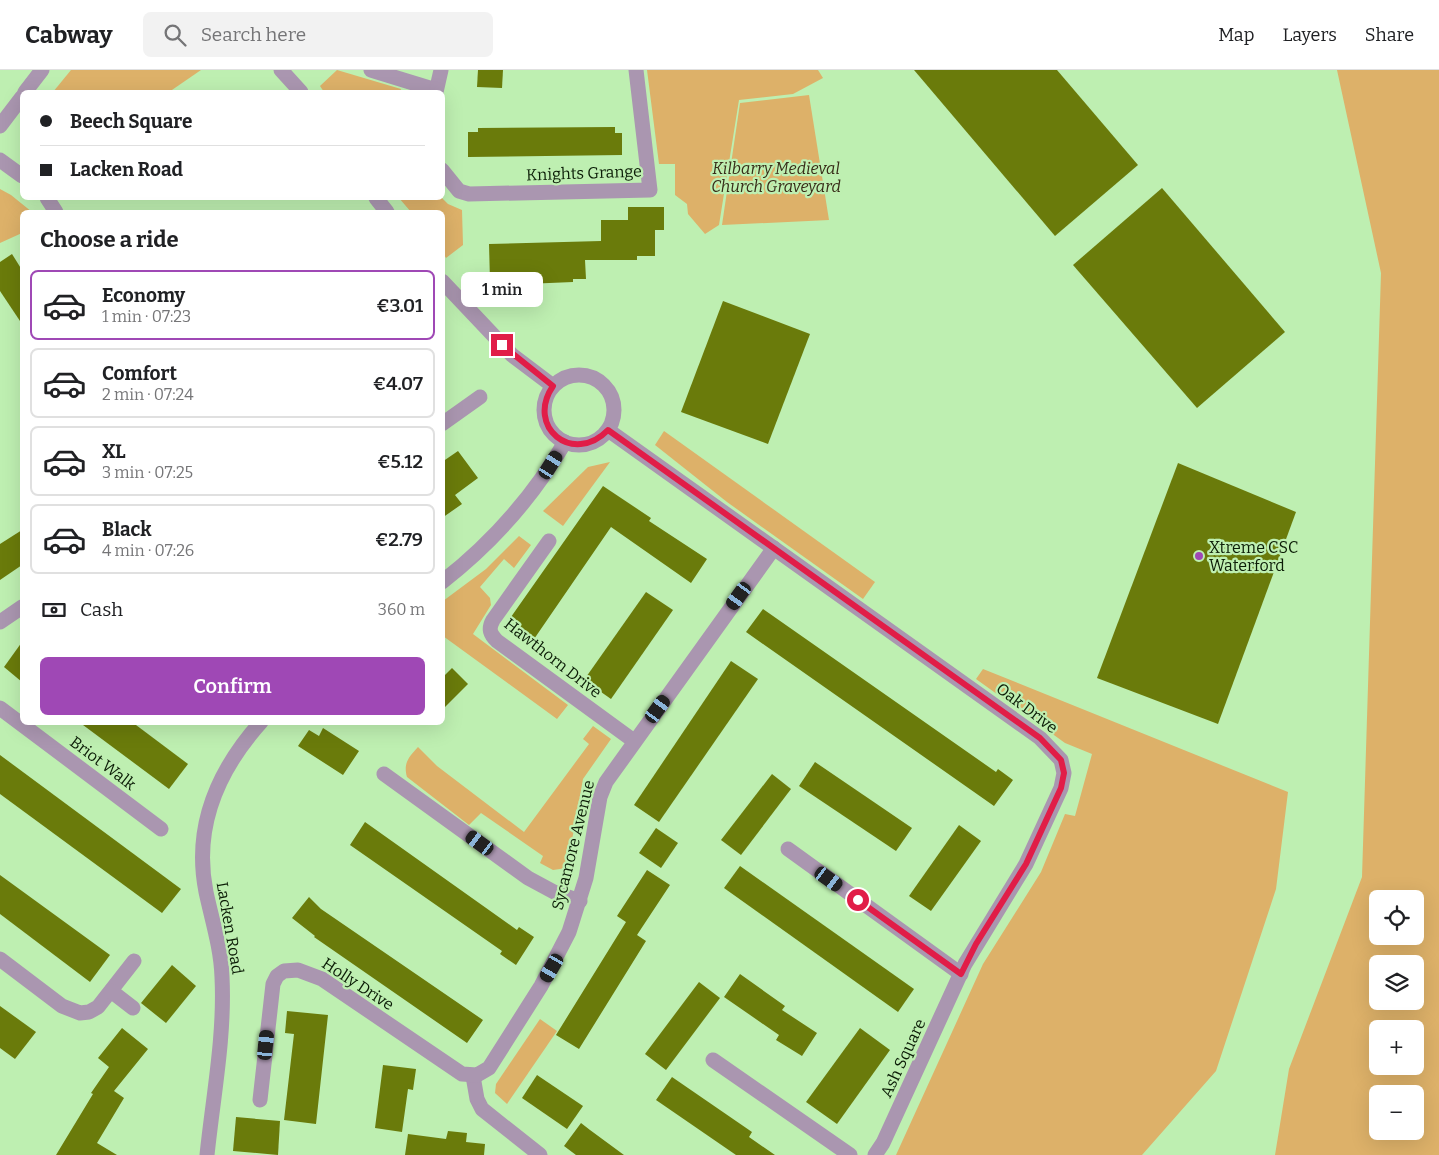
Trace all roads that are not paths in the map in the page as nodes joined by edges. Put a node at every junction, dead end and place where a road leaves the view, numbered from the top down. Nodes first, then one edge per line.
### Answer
1 (42, 70) edge
2 (281, 70) edge
3 (371, 70) edge
4 (440, 70) edge
5 (636, 70) edge
6 (27, 90) edge
7 (299, 90) edge
8 (433, 90) edge
9 (436, 90) edge
10 (20, 99) edge
11 (0, 126) edge
12 (0, 160) edge
13 (445, 174) edge
14 (20, 175) edge
15 (445, 284) edge
16 (553, 386) junction
17 (480, 397) dead end
18 (445, 422) edge
19 (608, 430) junction
20 (565, 442) junction
21 (549, 541) dead end
22 (774, 548) junction
23 (445, 579) edge
24 (20, 608) edge
25 (0, 622) edge
26 (0, 708) edge
27 (20, 723) edge
28 (23, 725) edge
29 (259, 725) edge
30 (634, 741) junction
31 (384, 774) dead end
32 (161, 829) dead end
33 (788, 849) dead end
34 (580, 901) junction
35 (0, 959) edge
36 (134, 961) dead end
37 (961, 974) junction
38 (111, 991) junction
39 (133, 1008) dead end
40 (712, 1060) dead end
41 (473, 1076) junction
42 (260, 1100) dead end
43 (207, 1155) edge
44 (540, 1155) edge
45 (850, 1155) edge
46 (875, 1155) edge

1 - 6 street
2 - 7 street
3 - 8 street
4 - 9 street
5 - 13 street, Knights Grange
10 - 11 street
12 - 14 street
15 - 16 street
16 - 19 street
16 - 20 street
17 - 18 street
19 - 20 street
19 - 22 street
20 - 23 street
21 - 30 street, Hawthorn Drive
22 - 30 street, Sycamore Avenue
22 - 37 street, Oak Drive
24 - 25 street
26 - 27 street, Briot Walk
28 - 32 street, Briot Walk
29 - 43 street, Lacken Road
30 - 34 street, Sycamore Avenue
31 - 34 street
33 - 37 street
34 - 41 street, Sycamore Avenue
35 - 38 street
36 - 38 street
37 - 46 street, Ash Square
38 - 39 street
40 - 45 street
41 - 42 street, Holly Drive
41 - 44 street

